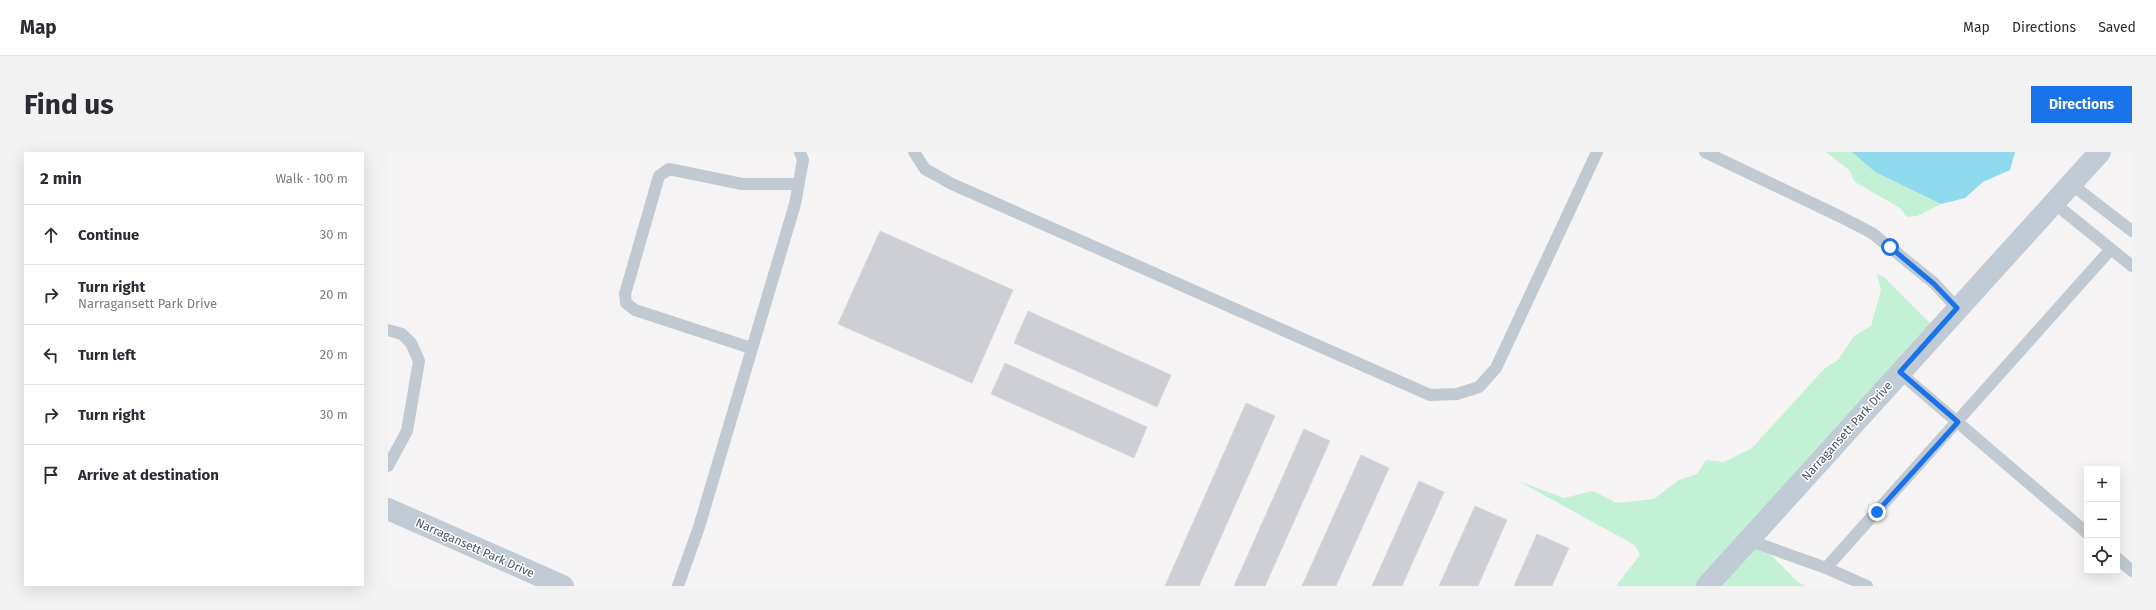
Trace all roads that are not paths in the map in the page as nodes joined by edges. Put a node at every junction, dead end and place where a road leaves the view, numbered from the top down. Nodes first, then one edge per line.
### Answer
1 (800, 152) edge
2 (914, 152) edge
3 (1597, 152) edge
4 (1705, 152) edge
5 (2100, 152) edge
6 (798, 184) junction
7 (2071, 184) junction
8 (2054, 203) junction
9 (2132, 231) edge
10 (2111, 249) junction
11 (2132, 266) edge
12 (1957, 308) junction
13 (388, 330) edge
14 (751, 348) junction
15 (1900, 372) junction
16 (1958, 422) junction
17 (388, 466) edge
18 (388, 509) edge
19 (2084, 530) edge
20 (1748, 540) junction
21 (2120, 561) edge
22 (1826, 568) junction
23 (2132, 571) edge
24 (563, 586) edge
25 (678, 586) edge
26 (1707, 586) edge
27 (1867, 586) edge

1 - 6 lane
2 - 3 lane
4 - 12 lane
5 - 7 street, Narragansett Park Drive
6 - 14 lane
6 - 14 lane
7 - 8 street, Narragansett Park Drive
7 - 9 lane
8 - 10 lane
8 - 12 street, Narragansett Park Drive
10 - 11 lane
10 - 16 lane
12 - 15 street, Narragansett Park Drive
13 - 17 lane
14 - 25 lane
15 - 16 lane
15 - 20 street, Narragansett Park Drive
16 - 19 lane
16 - 22 lane
18 - 24 street, Narragansett Park Drive
20 - 22 lane
20 - 26 street, Narragansett Park Drive
21 - 23 lane
22 - 27 lane

